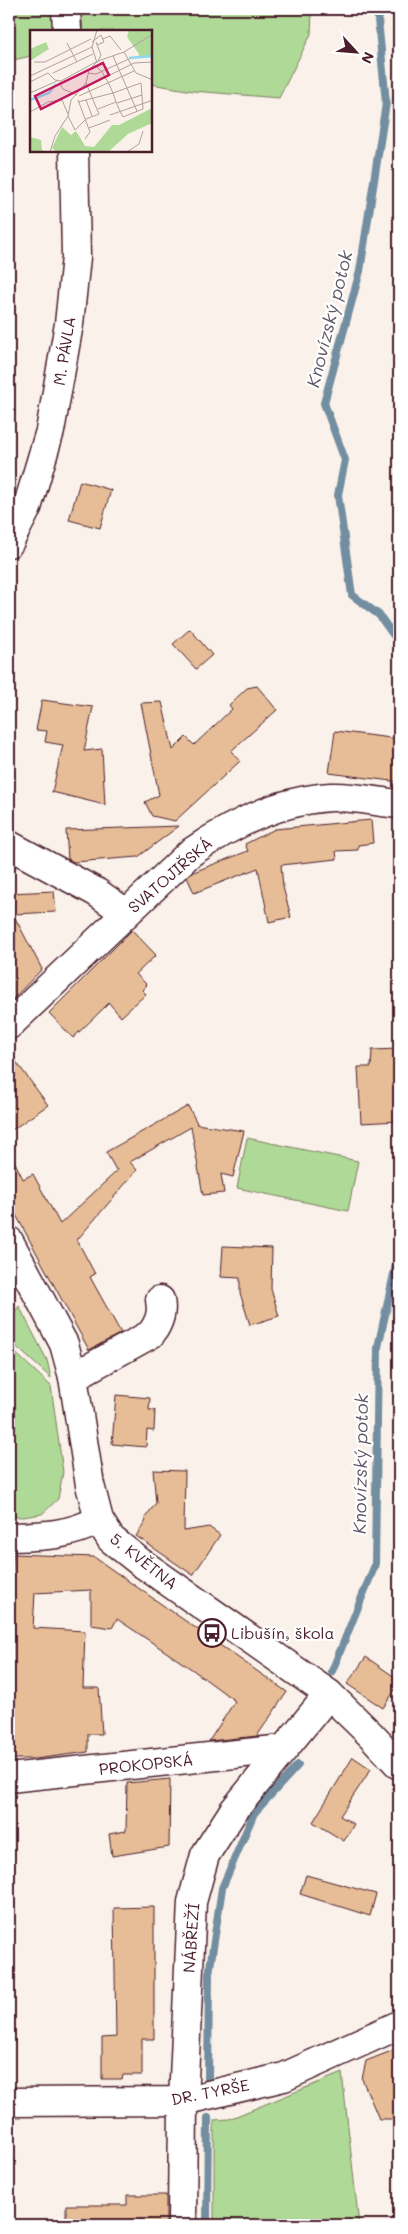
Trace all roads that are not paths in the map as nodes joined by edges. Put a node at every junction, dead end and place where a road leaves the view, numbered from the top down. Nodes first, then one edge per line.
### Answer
1 (66, 9) edge
2 (67, 30) edge
3 (74, 152) edge
4 (9, 544) edge
5 (399, 804) edge
6 (9, 845) edge
7 (126, 913) junction
8 (9, 1026) edge
9 (9, 1241) edge
10 (160, 1300) dead end
11 (74, 1377) junction
12 (99, 1520) junction
13 (9, 1537) edge
14 (329, 1694) junction
15 (283, 1749) junction
16 (399, 1765) edge
17 (9, 1778) edge
18 (399, 2025) edge
19 (183, 2101) junction
20 (9, 2102) edge
21 (182, 2225) edge

1 - 2 street
3 - 4 street, M. PÁVLA
5 - 7 street, SVATOJIŘSKÁ
6 - 7 street
7 - 8 street, SVATOJIŘSKÁ
9 - 11 street, 5. KVĚTNA
10 - 11 street
11 - 12 street, 5. KVĚTNA
12 - 13 street
12 - 14 street, 5. KVĚTNA
14 - 15 street, NÁBŘEŽÍ
14 - 16 street, 5. KVĚTNA
15 - 17 street, PROKOPSKÁ
15 - 19 street, NÁBŘEŽÍ
18 - 19 street, DR. TYRŠE
19 - 20 street, DR. TYRŠE
19 - 21 street, NÁBŘEŽÍ

